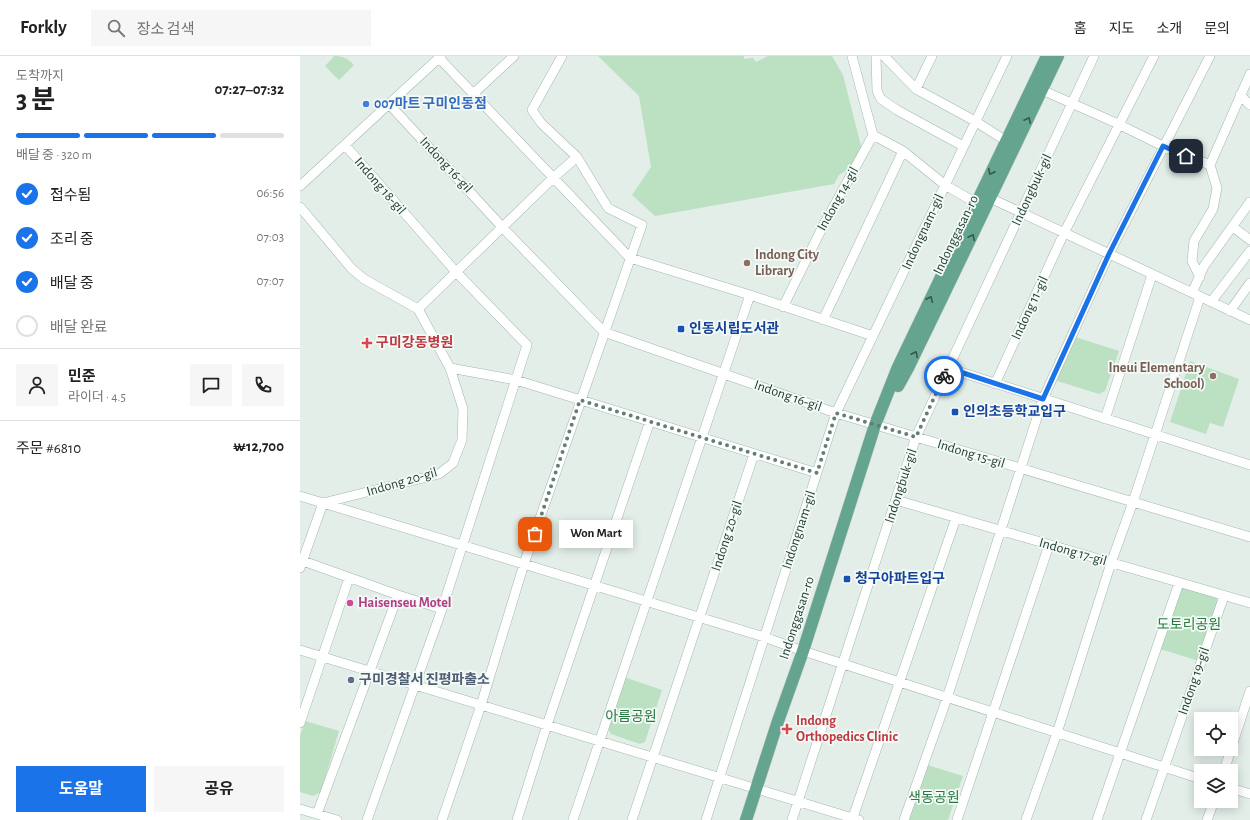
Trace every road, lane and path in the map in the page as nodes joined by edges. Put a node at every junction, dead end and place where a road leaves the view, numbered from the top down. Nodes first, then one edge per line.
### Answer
1 (514, 56) edge
2 (562, 56) edge
3 (852, 56) edge
4 (876, 56) edge
5 (884, 56) edge
6 (932, 56) edge
7 (1007, 56) edge
8 (1046, 56) edge
9 (1058, 56) edge
10 (1094, 56) edge
11 (1154, 56) edge
12 (1210, 56) edge
13 (440, 57) edge
14 (1250, 74) edge
15 (916, 89) junction
16 (1042, 90) junction
17 (473, 94) junction
18 (1240, 95) junction
19 (389, 104) junction
20 (1072, 104) junction
21 (1250, 105) edge
22 (975, 121) junction
23 (1119, 125) junction
24 (873, 134) junction
25 (1006, 141) junction
26 (344, 145) junction
27 (963, 146) junction
28 (1163, 146) junction
29 (903, 151) junction
30 (577, 158) junction
31 (1210, 165) junction
32 (553, 178) junction
33 (945, 185) junction
34 (300, 186) edge
35 (990, 198) junction
36 (976, 202) junction
37 (1250, 202) edge
38 (300, 207) edge
39 (1021, 213) junction
40 (1232, 226) junction
41 (503, 227) junction
42 (1064, 233) junction
43 (1250, 240) edge
44 (1250, 250) edge
45 (1109, 254) junction
46 (630, 258) junction
47 (456, 272) junction
48 (1152, 275) junction
49 (1200, 277) junction
50 (1250, 283) edge
51 (750, 295) junction
52 (1196, 295) junction
53 (1211, 302) junction
54 (783, 307) junction
55 (418, 309) junction
56 (1230, 311) junction
57 (823, 320) junction
58 (1250, 320) edge
59 (604, 332) junction
60 (873, 336) junction
61 (450, 368) junction
62 (948, 368) junction
63 (723, 375) junction
64 (516, 380) junction
65 (996, 384) junction
66 (1043, 399) junction
67 (580, 400) junction
68 (836, 413) junction
69 (1105, 419) junction
70 (650, 421) junction
71 (875, 425) junction
72 (1155, 435) junction
73 (916, 437) junction
74 (702, 438) junction
75 (754, 454) junction
76 (1250, 466) edge
77 (1021, 468) junction
78 (817, 473) junction
79 (300, 496) edge
80 (896, 500) junction
81 (1133, 502) junction
82 (323, 503) junction
83 (956, 518) junction
84 (1002, 531) junction
85 (1250, 537) edge
86 (1049, 545) junction
87 (463, 546) junction
88 (1111, 563) junction
89 (524, 564) junction
90 (301, 565) edge
91 (349, 578) junction
92 (1179, 583) junction
93 (595, 586) junction
94 (398, 595) junction
95 (1224, 596) junction
96 (647, 602) junction
97 (1250, 603) edge
98 (442, 609) junction
99 (700, 618) junction
100 (764, 637) junction
101 (300, 650) edge
102 (803, 651) junction
103 (322, 657) junction
104 (843, 664) junction
105 (370, 671) junction
106 (900, 682) junction
107 (415, 685) junction
108 (1250, 691) edge
109 (947, 698) junction
110 (481, 705) junction
111 (993, 712) junction
112 (300, 723) edge
113 (547, 725) junction
114 (1238, 728) edge
115 (1057, 733) junction
116 (598, 741) junction
117 (1120, 753) junction
118 (653, 757) junction
119 (1165, 767) junction
120 (1194, 777) edge
121 (720, 778) junction
122 (756, 789) junction
123 (1238, 790) edge
124 (1250, 794) edge
125 (798, 802) junction
126 (300, 808) edge
127 (1211, 808) edge
128 (317, 814) junction
129 (854, 819) edge
130 (337, 820) edge
131 (366, 820) edge
132 (442, 820) edge
133 (517, 820) edge
134 (573, 820) edge
135 (632, 820) edge
136 (706, 820) edge
137 (746, 820) edge
138 (792, 820) edge
139 (904, 820) edge
140 (957, 820) edge
141 (1026, 820) edge
142 (1097, 820) edge
143 (1146, 820) edge
144 (1207, 820) edge

1 - 17 street
2 - 30 street
3 - 24 street
4 - 27 street
5 - 15 street
6 - 15 street
7 - 22 street, Indongnam-gil
8 - 25 main road, Indonggasan-ro
9 - 16 main road, Indonggasan-ro
10 - 20 street, Indongbuk-gil
11 - 23 street, Indong 11-gil
12 - 28 street
13 - 17 street
13 - 19 street
14 - 18 street
15 - 22 street
16 - 20 street
35 -> 16 main road, Indonggasan-ro
17 - 32 street
18 - 21 street
18 - 31 street
19 - 26 street
19 - 41 street, Indong 16-gil
20 - 23 street
20 - 39 street, Indongbuk-gil
22 - 25 street
22 - 27 street, Indongnam-gil
23 - 28 street
23 - 42 street, Indong 11-gil
24 - 29 street, Indongnam-gil
24 - 54 street, Indong 14-gil
25 -> 36 main road, Indonggasan-ro
26 - 34 street, Indong 18-gil
26 - 47 street, Indong 18-gil
27 - 33 street, Indongnam-gil
28 - 31 street
28 - 45 street
29 - 33 street, Indongnam-gil
29 - 57 street
30 - 32 street
30 - 46 street
31 - 49 street
32 - 41 street
32 - 46 street
33 - 36 street
33 - 60 street, Indongnam-gil
35 - 39 street
71 -> 35 main road, Indonggasan-ro
71 -> 36 main road, Indonggasan-ro
37 - 40 street
38 - 55 street
39 - 42 street
39 - 62 street, Indongbuk-gil
40 - 43 street
40 - 49 street
41 - 47 street
41 - 59 street, Indong 16-gil
42 - 45 street
42 - 65 street, Indong 11-gil
44 - 53 street
45 - 48 street
45 - 66 street
46 - 51 street
46 - 59 street
47 - 55 street
47 - 64 street, Indong 18-gil
48 - 52 street
48 - 69 street
49 - 52 street
50 - 56 street
51 - 54 street
51 - 63 street
52 - 53 street
52 - 72 street
53 - 56 street
54 - 57 street
55 - 61 street
56 - 58 street
57 - 60 street
59 - 63 street, Indong 16-gil
59 - 67 street
60 - 68 street, Indongnam-gil
61 - 64 street
61 - 82 street, Indong 20-gil
62 - 65 street
62 - 73 street, Indongbuk-gil
63 - 68 street, Indong 16-gil
63 - 74 street
64 - 67 street
64 - 87 street
65 - 66 street
66 - 69 street
66 - 77 street
67 - 70 street
67 - 89 street
68 - 71 street, Indong 16-gil
68 - 78 street, Indongnam-gil
69 - 72 street
70 - 74 street
70 - 93 street
71 - 73 street, Indong 15-gil
71 - 102 main road, Indonggasan-ro
72 - 76 street
72 - 81 street
73 - 77 street, Indong 15-gil
73 - 80 street, Indongbuk-gil
74 - 75 street
74 - 96 street
75 - 78 street
75 - 99 street, Indong 20-gil
77 - 81 street, Indong 15-gil
77 - 84 street, Indong 15-gil
78 - 100 street, Indongnam-gil
79 - 82 street, Indong 20-gil
80 - 83 street, Indong 17-gil
80 - 104 street, Indongbuk-gil
81 - 85 street, Indong 15-gil
81 - 88 street
82 - 87 street, Indong 20-gil
82 - 90 street
83 - 84 street, Indong 17-gil
83 - 106 street
84 - 86 street, Indong 17-gil
84 - 109 street
86 - 88 street, Indong 17-gil
86 - 111 street
87 - 89 street, Indong 20-gil
87 - 98 street
88 - 92 street, Indong 17-gil
88 - 115 street
89 - 93 street, Indong 20-gil
89 - 110 street
90 - 91 street
91 - 94 street
91 - 103 street
92 - 95 street, Indong 17-gil
92 - 117 street
93 - 96 street, Indong 20-gil
93 - 113 street
94 - 98 street
94 - 105 street
95 - 97 street, Indong 17-gil
95 - 119 street, Indong 19-gil
96 - 99 street, Indong 20-gil
96 - 116 street
98 - 107 street
99 - 100 street, Indong 20-gil
99 - 118 street, Indong 20-gil
100 - 102 street, Indong 20-gil
100 - 121 street, Indongnam-gil
101 - 103 street
102 - 104 street
102 - 122 main road, Indonggasan-ro
103 - 105 street
103 - 112 street
104 - 106 street
104 - 125 street, Indongbuk-gil
105 - 107 street
105 - 128 street
106 - 109 street
106 - 129 street
107 - 110 street
107 - 131 street
108 - 114 street
109 - 111 street
109 - 139 street
110 - 113 street
110 - 132 street
111 - 115 street
111 - 140 street
113 - 116 street
113 - 133 street
115 - 117 street
115 - 141 street
116 - 118 street
116 - 134 street
117 - 119 street
117 - 142 street
118 - 121 street
118 - 135 street, Indong 20-gil
119 - 120 street
119 - 143 street, Indong 19-gil
121 - 122 street
121 - 136 street, Indongnam-gil
122 - 125 street
122 - 137 main road, Indonggasan-ro
123 - 124 street
125 - 129 street
125 - 138 street, Indongbuk-gil
126 - 128 street
127 - 144 street
128 - 130 street

